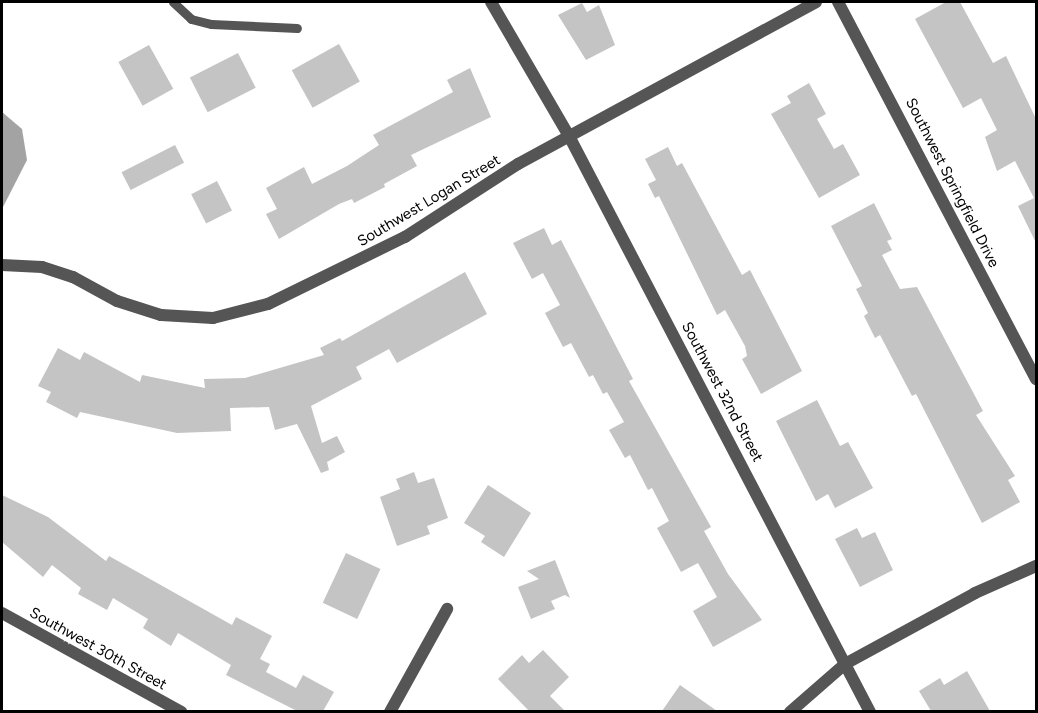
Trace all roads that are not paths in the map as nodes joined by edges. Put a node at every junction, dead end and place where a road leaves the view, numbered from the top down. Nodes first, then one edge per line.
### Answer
1 (173, 2) edge
2 (491, 2) edge
3 (816, 2) edge
4 (838, 2) edge
5 (297, 28) dead end
6 (569, 136) junction
7 (2, 265) edge
8 (1036, 379) edge
9 (1036, 566) edge
10 (447, 609) dead end
11 (2, 613) edge
12 (844, 664) junction
13 (181, 711) edge
14 (390, 711) edge
15 (790, 711) edge
16 (870, 711) edge

1 - 5 lane
2 - 6 street, Southwest 32nd Street
3 - 6 street, Southwest Logan Street
4 - 8 street, Southwest Springfield Drive
6 - 7 street, Southwest Logan Street
6 - 12 street, Southwest 32nd Street
9 - 12 street
10 - 14 street
11 - 13 street, Southwest 30th Street
12 - 15 street
12 - 16 street, Southwest 32nd Street

